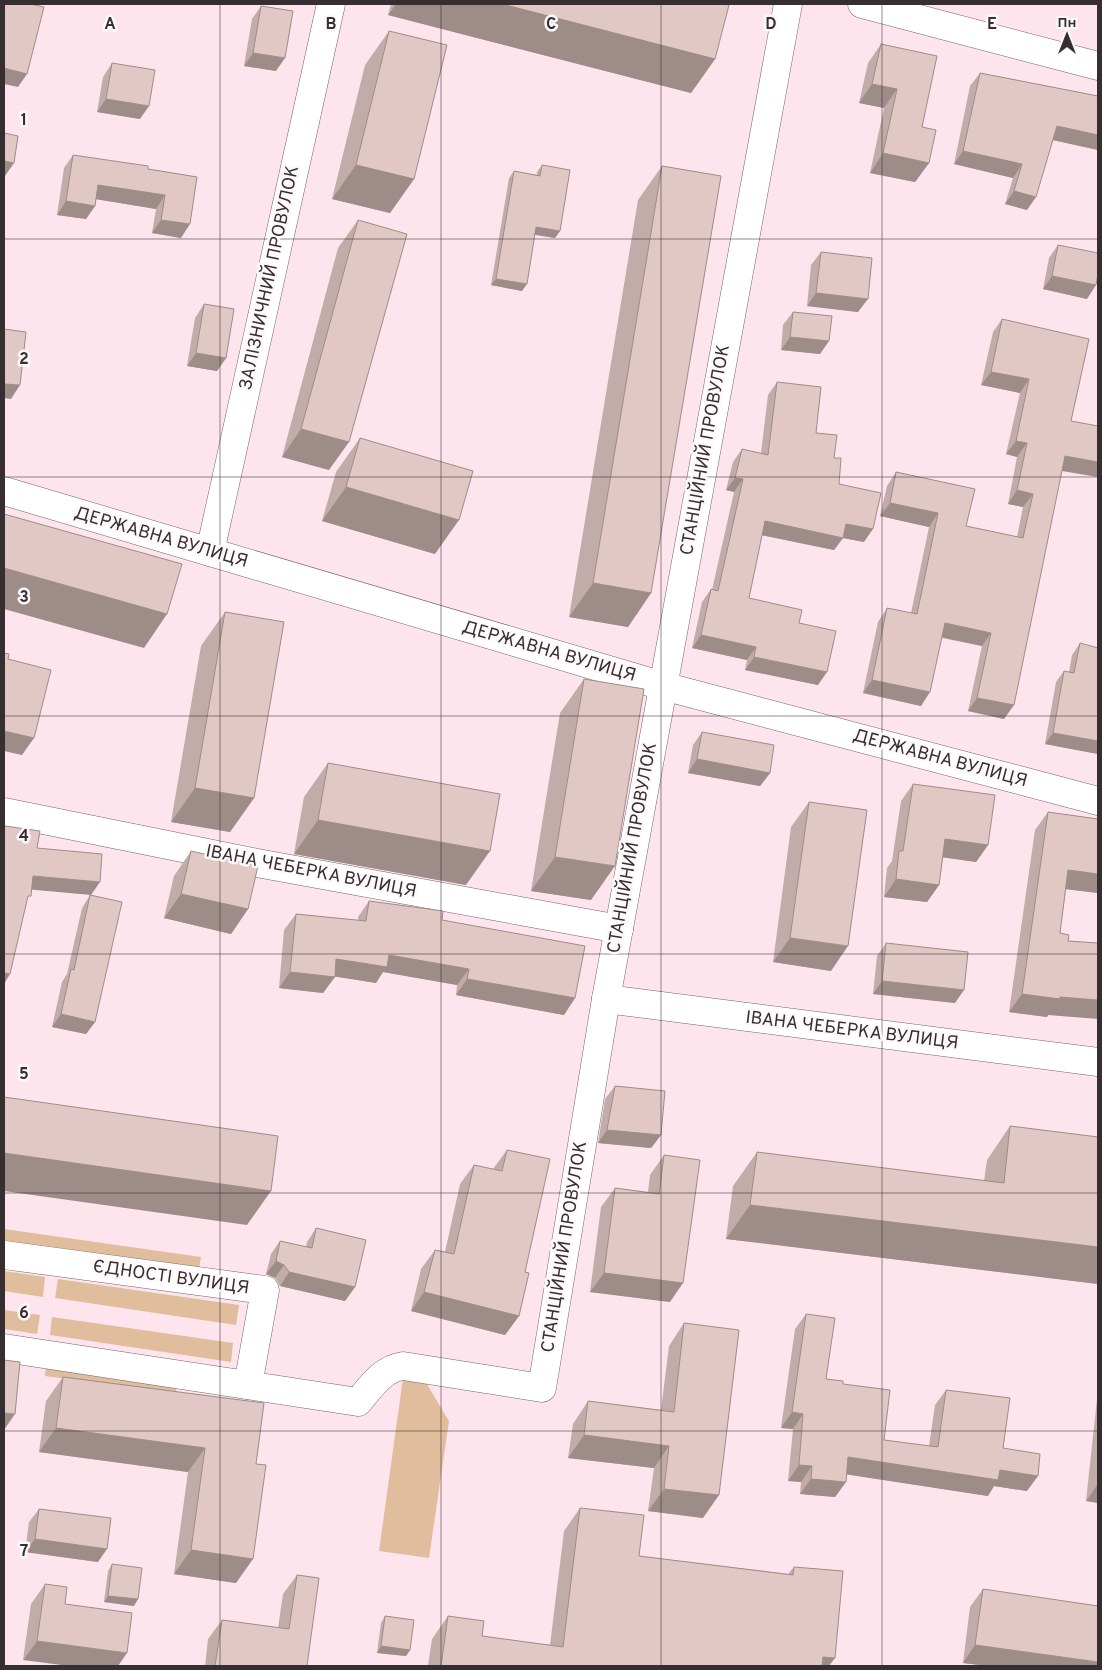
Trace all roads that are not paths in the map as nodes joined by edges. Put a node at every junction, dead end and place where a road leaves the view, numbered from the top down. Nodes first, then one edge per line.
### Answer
1 (331, 4) edge
2 (788, 4) edge
3 (862, 4) edge
4 (1098, 66) edge
5 (4, 491) edge
6 (210, 552) junction
7 (663, 686) junction
8 (1098, 801) edge
9 (4, 812) edge
10 (619, 929) junction
11 (606, 1000) junction
12 (1098, 1062) edge
13 (4, 1254) edge
14 (4, 1348) edge
15 (248, 1385) junction

1 - 6 street, ЗАЛІЗНИЧНИЙ ПРОВУЛОК
2 - 7 street, СТАНЦІЙНИЙ ПРОВУЛОК
3 - 4 street
5 - 6 street, ДЕРЖАВНА ВУЛИЦЯ
6 - 7 street, ДЕРЖАВНА ВУЛИЦЯ
7 - 8 street, ДЕРЖАВНА ВУЛИЦЯ
7 - 10 street, СТАНЦІЙНИЙ ПРОВУЛОК
9 - 10 street, ІВАНА ЧЕБЕРКА ВУЛИЦЯ
10 - 11 street, СТАНЦІЙНИЙ ПРОВУЛОК
11 - 12 street, ІВАНА ЧЕБЕРКА ВУЛИЦЯ
11 - 15 street, СТАНЦІЙНИЙ ПРОВУЛОК
13 - 15 street, ЄДНОСТІ ВУЛИЦЯ
14 - 15 street

